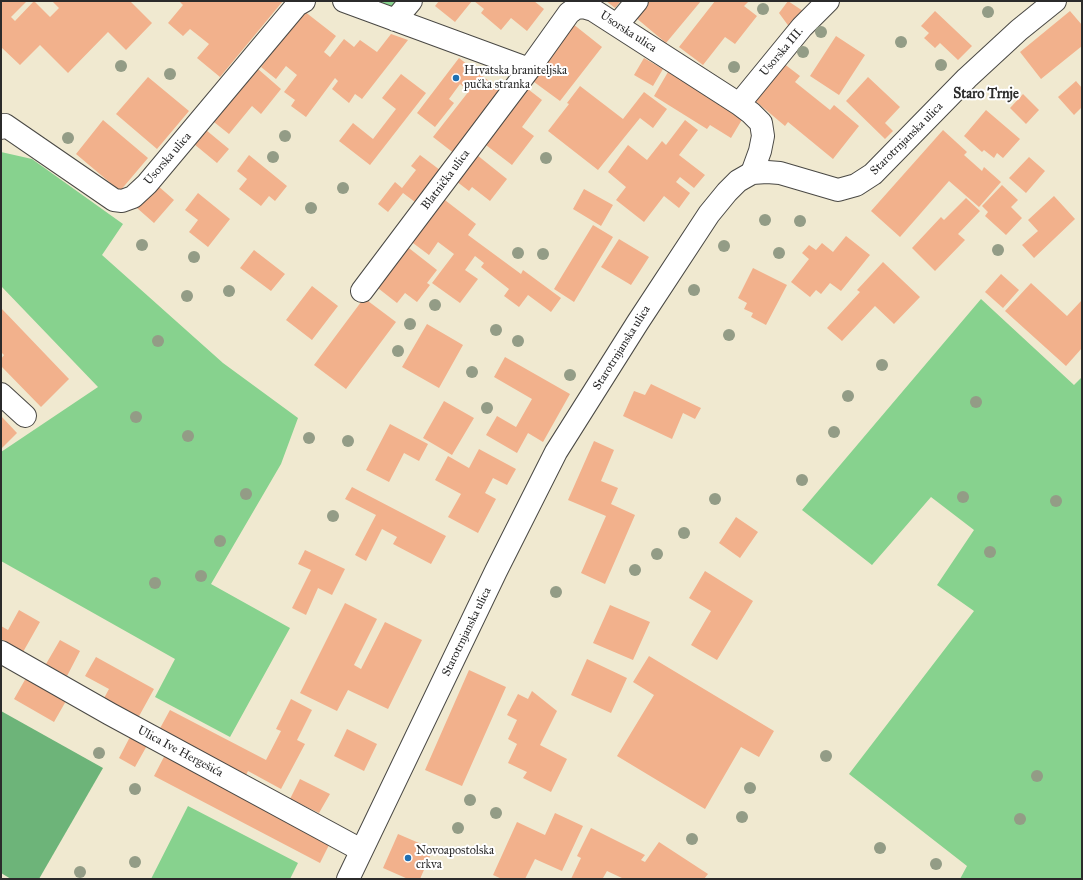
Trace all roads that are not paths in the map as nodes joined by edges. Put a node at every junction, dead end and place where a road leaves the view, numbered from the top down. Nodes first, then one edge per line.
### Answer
1 (304, 1) edge
2 (344, 1) edge
3 (411, 1) edge
4 (637, 1) edge
5 (828, 1) edge
6 (1055, 1) edge
7 (395, 20) junction
8 (617, 25) junction
9 (529, 69) junction
10 (738, 104) junction
11 (2, 125) edge
12 (752, 173) junction
13 (362, 291) dead end
14 (1, 394) edge
15 (25, 416) dead end
16 (1, 652) edge
17 (361, 850) junction
18 (348, 879) edge

1 - 11 street, Usorska ulica
2 - 7 street
3 - 7 street
4 - 8 street
5 - 10 street, Usorska III.
6 - 12 street, Starotrnjanska ulica
7 - 9 street
8 - 9 street, Usorska ulica
8 - 10 street, Usorska ulica
9 - 13 street, Blatnička ulica
10 - 12 street, Usorska ulica
12 - 17 street, Starotrnjanska ulica
14 - 15 street
16 - 17 street, Ulica Ive Hergešića
17 - 18 street, Starotrnjanska ulica

